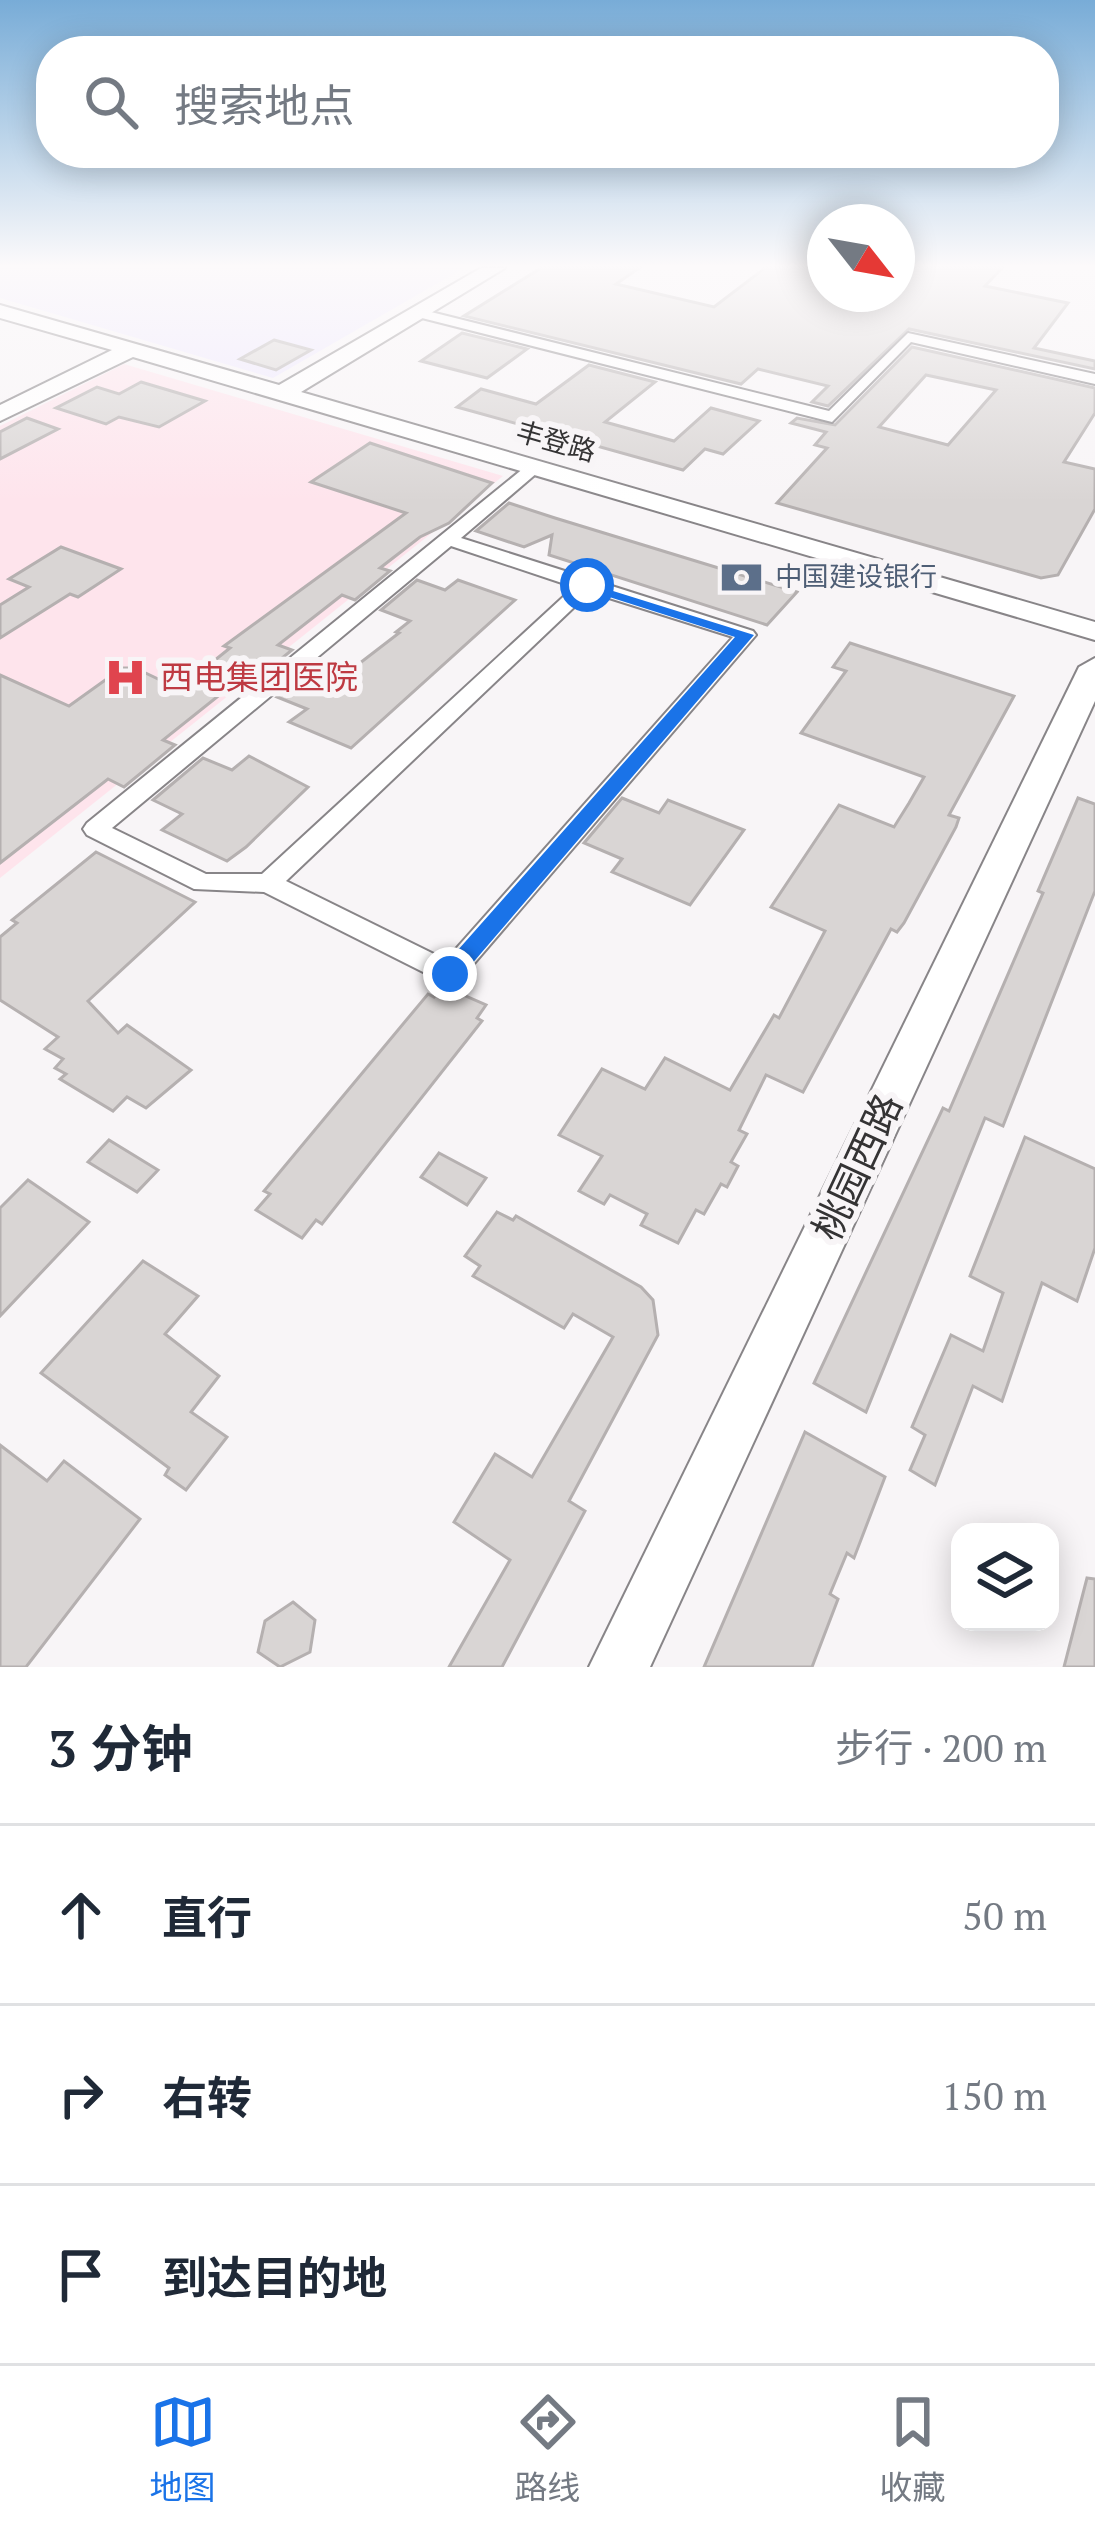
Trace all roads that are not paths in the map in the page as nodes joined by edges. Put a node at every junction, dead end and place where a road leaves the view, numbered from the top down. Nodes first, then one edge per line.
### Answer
1 (116, 346) edge
2 (364, 346) edge
3 (546, 346) edge
4 (900, 346) edge
5 (947, 346) edge
6 (120, 347) junction
7 (1095, 379) edge
8 (283, 393) junction
9 (0, 401) edge
10 (0, 414) edge
11 (536, 467) junction
12 (446, 539) junction
13 (587, 585) junction
14 (1095, 631) edge
15 (1095, 667) edge
16 (268, 883) junction
17 (619, 1667) edge

1 - 6 street, 丰登路
2 - 8 street
3 - 4 street
5 - 7 street
6 - 8 street, 丰登路
6 - 9 street
6 - 10 street
8 - 11 street, 丰登路
11 - 12 street
11 - 14 street, 丰登路
12 - 13 street
12 - 16 street
13 - 16 street
13 - 16 street
15 - 17 street, 桃园西路

